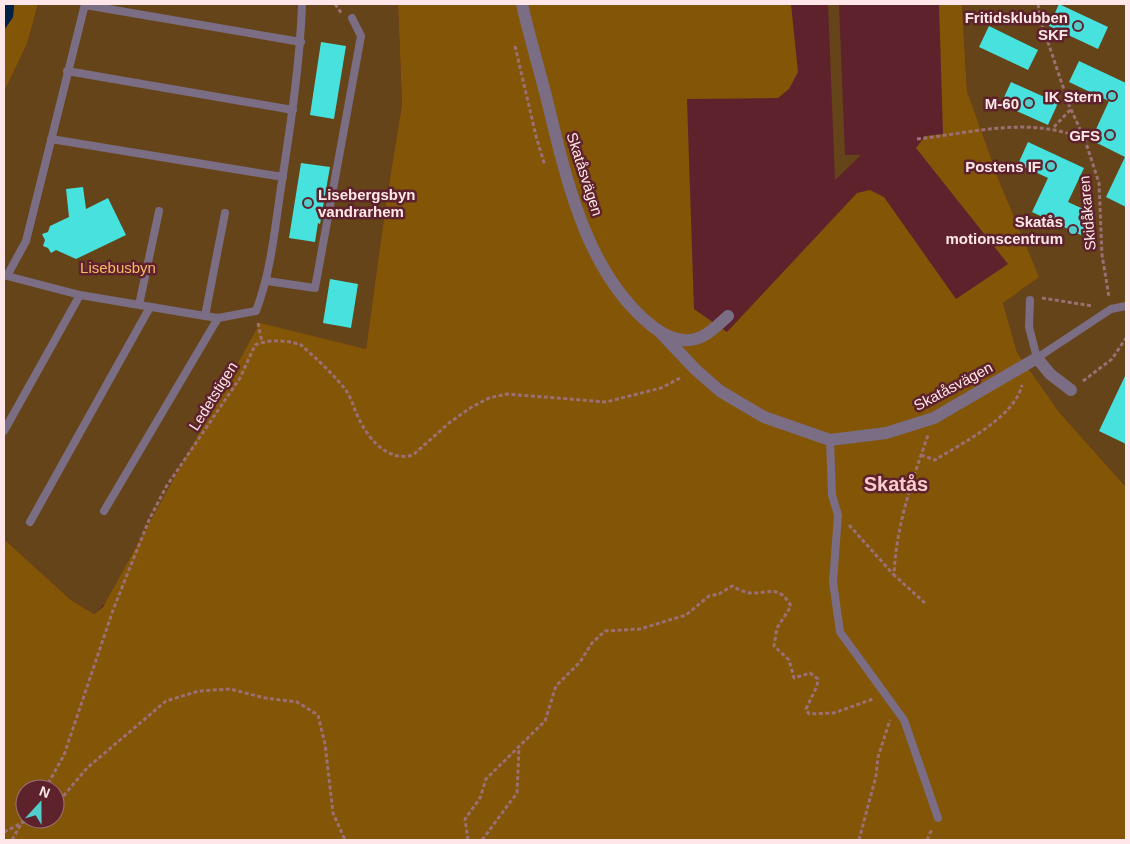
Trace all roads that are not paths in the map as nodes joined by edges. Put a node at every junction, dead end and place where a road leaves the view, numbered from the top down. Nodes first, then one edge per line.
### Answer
1 (85, 4) edge
2 (302, 4) edge
3 (522, 4) edge
4 (352, 18) dead end
5 (301, 42) junction
6 (67, 71) junction
7 (293, 110) junction
8 (51, 138) junction
9 (283, 177) junction
10 (158, 211) dead end
11 (225, 213) dead end
12 (5, 279) edge
13 (267, 281) junction
14 (80, 295) junction
15 (1030, 300) dead end
16 (139, 305) junction
17 (1126, 306) edge
18 (150, 307) junction
19 (205, 316) junction
20 (728, 316) dead end
21 (218, 318) junction
22 (659, 331) junction
23 (1038, 358) junction
24 (1071, 390) road end
25 (4, 431) edge
26 (830, 440) junction
27 (104, 511) dead end
28 (30, 522) dead end
29 (938, 818) dead end

1 - 5 lane
1 - 6 lane
2 - 5 lane
3 - 22 street, Skatåsvägen
4 - 13 lane
5 - 7 lane
6 - 7 lane
6 - 8 lane
7 - 9 lane
8 - 9 lane
8 - 12 lane
9 - 13 lane
10 - 16 lane
11 - 19 lane
12 - 14 lane
13 - 21 lane
14 - 16 lane
14 - 25 lane
15 - 23 lane
16 - 18 lane
17 - 23 lane
18 - 19 lane
18 - 28 lane
19 - 21 lane
20 - 22 street, Skatåsvägen
21 - 27 lane
22 - 26 street, Skatåsvägen
23 - 24 street
23 - 26 street, Skatåsvägen
26 - 29 lane

